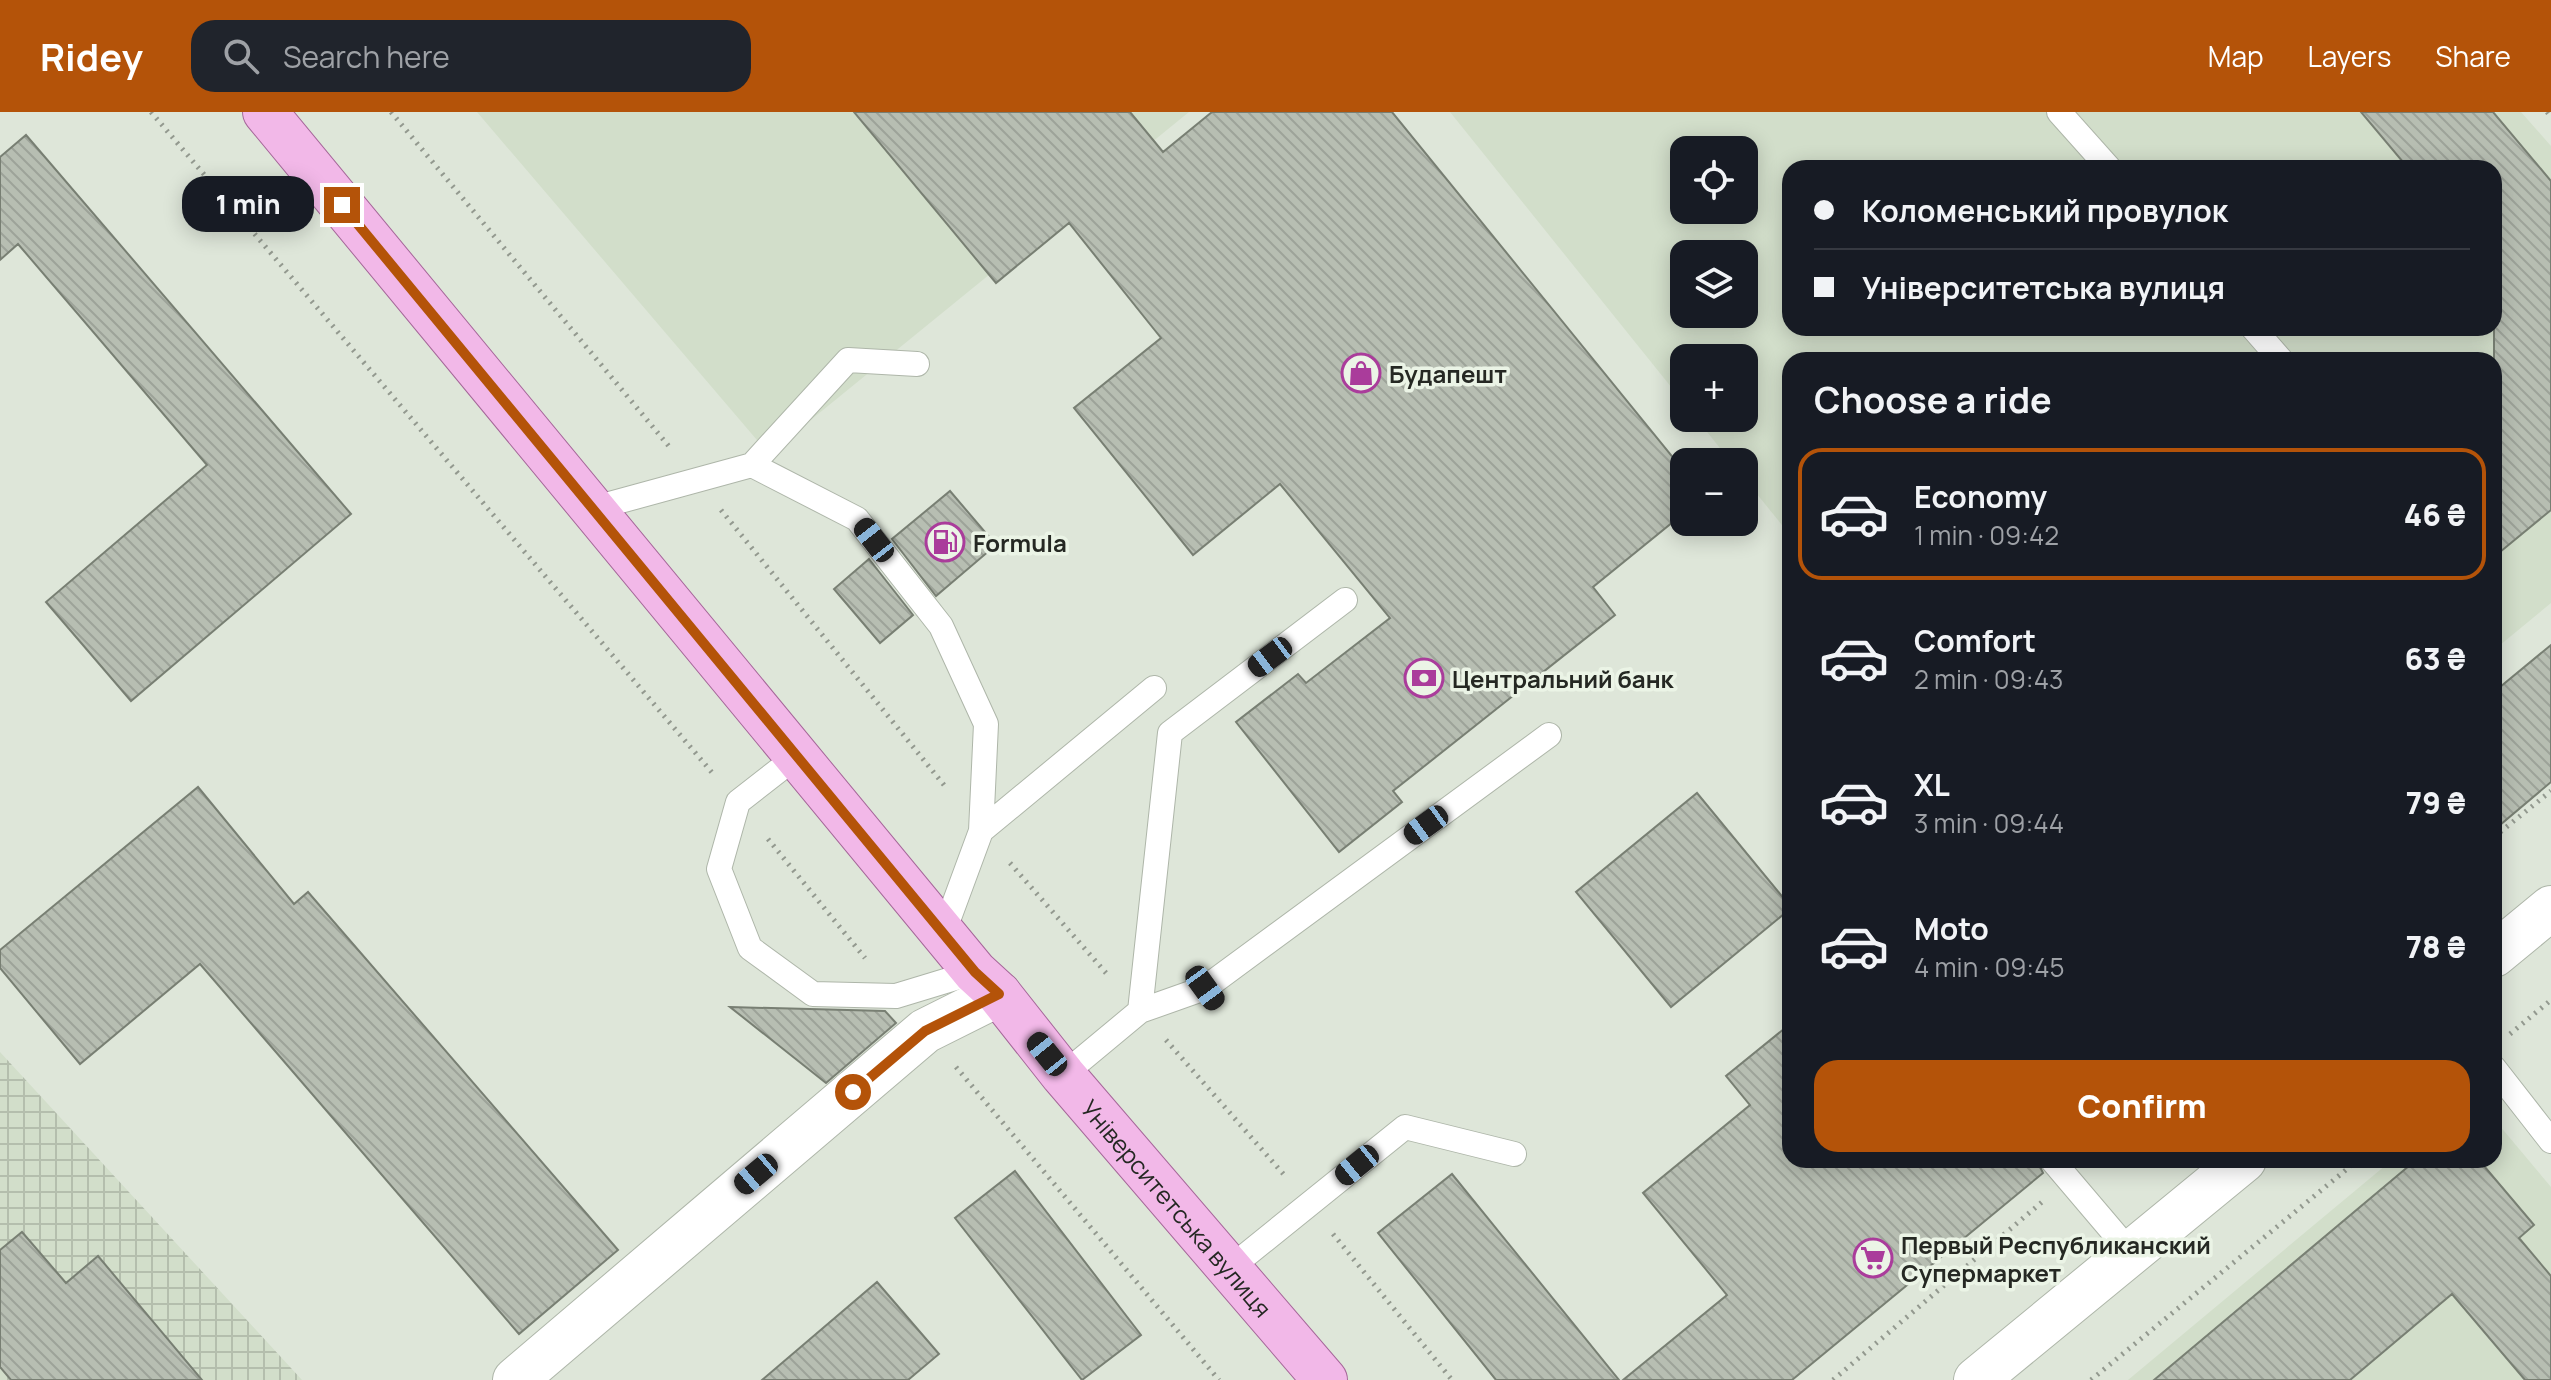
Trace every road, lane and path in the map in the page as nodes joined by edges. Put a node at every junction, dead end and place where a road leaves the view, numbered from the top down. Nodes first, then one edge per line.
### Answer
1 (151, 112) edge
2 (265, 112) edge
3 (391, 112) edge
4 (2059, 112) edge
5 (2547, 112) edge
6 (2551, 117) edge
7 (2102, 160) edge
8 (2260, 336) edge
9 (2274, 352) edge
10 (917, 364) dead end
11 (752, 465) junction
12 (697, 480) junction
13 (591, 509) junction
14 (1345, 600) dead end
15 (1154, 688) dead end
16 (1549, 735) dead end
17 (797, 756) junction
18 (2551, 791) edge
19 (738, 802) junction
20 (981, 831) junction
21 (2502, 831) edge
22 (2551, 908) edge
23 (943, 934) junction
24 (2502, 948) edge
25 (987, 983) junction
26 (896, 996) junction
27 (2551, 1000) edge
28 (1140, 1011) junction
29 (925, 1031) junction
30 (2505, 1038) dead end
31 (1063, 1075) junction
32 (2502, 1078) edge
33 (2551, 1141) edge
34 (1514, 1154) dead end
35 (2059, 1168) edge
36 (2234, 1168) edge
37 (2348, 1168) edge
38 (2068, 1179) junction
39 (1309, 1203) junction
40 (2131, 1253) junction
41 (1230, 1268) junction
42 (515, 1380) edge
43 (1219, 1380) edge
44 (1325, 1380) edge
45 (1452, 1380) edge
46 (1833, 1380) edge
47 (1976, 1380) edge
48 (2091, 1380) edge

1 - 19 path
2 - 13 main road, Університетська вулиця
3 - 12 path
4 - 7 lane
5 - 6 path
8 - 9 lane
10 - 11 lane
11 - 12 lane
11 - 20 lane
12 - 13 lane
12 - 20 path
13 - 17 main road, Університетська вулиця
14 - 28 lane
15 - 20 lane
16 - 28 lane
17 - 19 lane
17 - 23 main road, Університетська вулиця
18 - 21 path
19 - 26 path
19 - 26 lane
20 - 23 lane
20 - 28 path
22 - 24 street
23 - 25 main road, Університетська вулиця
25 - 26 lane
25 - 29 street
25 - 31 main road, Університетська вулиця
27 - 30 path
28 - 31 lane
28 - 39 path
29 - 42 street
29 - 43 path
31 - 41 main road, Університетська вулиця
32 - 33 lane
34 - 39 lane
35 - 38 lane
36 - 40 street
37 - 48 path
38 - 40 lane
38 - 46 path
39 - 41 lane
39 - 45 path
40 - 47 street
41 - 44 main road, Університетська вулиця

